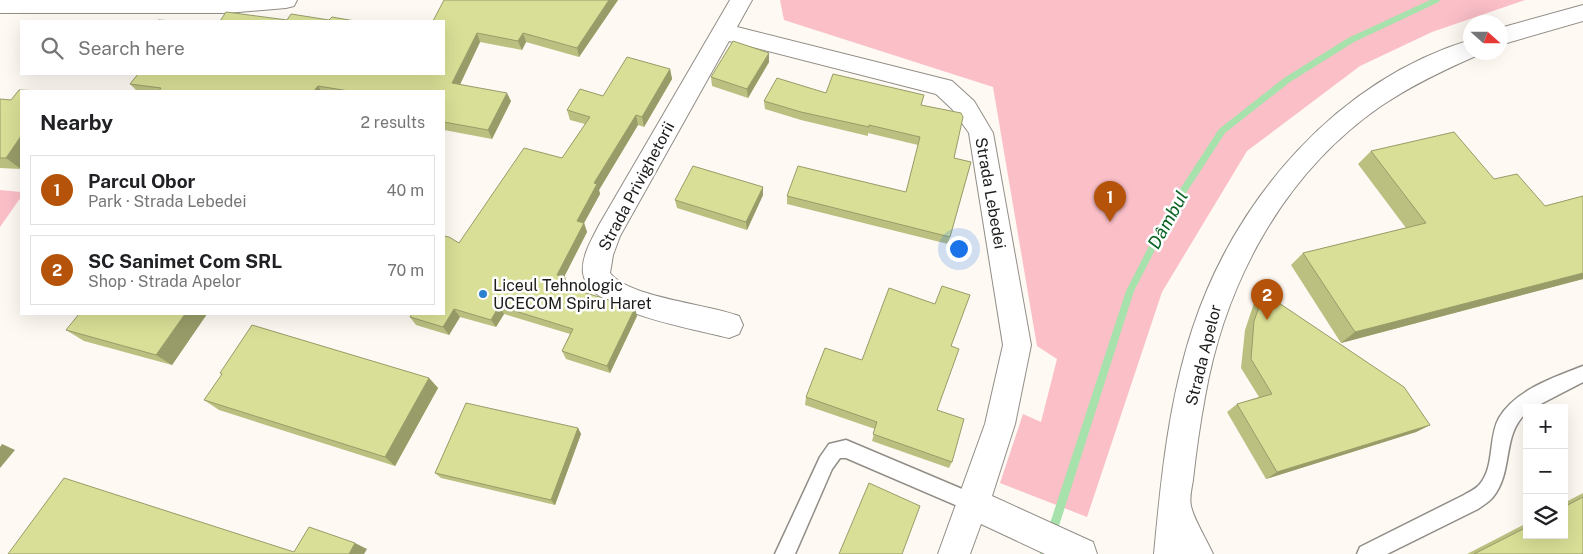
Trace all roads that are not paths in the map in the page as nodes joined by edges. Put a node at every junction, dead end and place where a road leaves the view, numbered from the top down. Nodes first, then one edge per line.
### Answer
1 (286, 0) edge
2 (741, 0) edge
3 (36, 2) edge
4 (0, 5) edge
5 (1583, 13) edge
6 (722, 31) junction
7 (1508, 35) edge
8 (1463, 52) edge
9 (729, 325) dead end
10 (1583, 374) edge
11 (1174, 506) junction
12 (982, 508) junction
13 (785, 554) edge
14 (954, 554) edge
15 (1081, 554) edge
16 (1170, 554) edge
17 (1197, 554) edge
18 (1367, 554) edge

1 - 3 street
2 - 6 street, Strada Privighetorii
3 - 4 street
5 - 7 street
6 - 9 street, Strada Privighetorii
6 - 12 street, Strada Lebedei
8 - 11 street, Strada Apelor
10 - 18 lane
11 - 16 street, Strada Apelor
11 - 17 street
12 - 13 lane
12 - 14 street, Strada Lebedei
12 - 15 street

